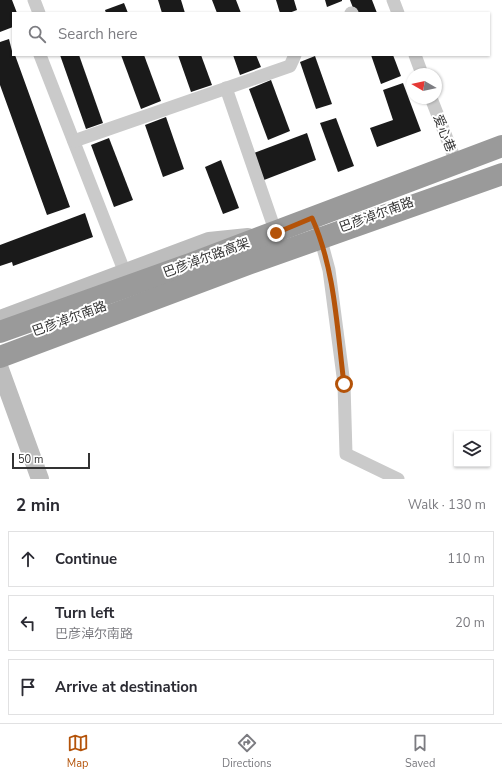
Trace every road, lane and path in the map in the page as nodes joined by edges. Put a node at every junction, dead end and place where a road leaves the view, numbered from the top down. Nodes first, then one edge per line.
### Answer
1 (34, 0) edge
2 (393, 0) edge
3 (39, 12) edge
4 (398, 12) edge
5 (40, 56) edge
6 (295, 56) edge
7 (414, 56) edge
8 (419, 68) edge
9 (226, 88) junction
10 (433, 104) edge
11 (74, 140) junction
12 (502, 146) edge
13 (502, 151) edge
14 (458, 167) junction
15 (502, 168) edge
16 (502, 174) edge
17 (316, 226) junction
18 (276, 233) junction
19 (125, 273) junction
20 (0, 319) edge
21 (0, 332) edge
22 (0, 343) edge
23 (0, 357) edge
24 (0, 369) edge
25 (40, 479) edge
26 (398, 479) edge

1 - 3 street
2 - 4 street
5 - 11 street
6 - 9 street
7 - 8 street
9 - 11 street
9 - 18 street
10 - 14 street, 爱心巷
11 - 19 street
12 - 21 highway, 巴彦淖尔路高架, bridge
13 - 14 main road, 巴彦淖尔南路
14 - 17 main road, 巴彦淖尔南路
15 - 17 main road, 巴彦淖尔南路
16 - 23 highway, 巴彦淖尔路高架, bridge
17 - 18 main road, 巴彦淖尔南路
17 - 22 main road, 巴彦淖尔南路
17 - 26 street
18 - 19 main road, 巴彦淖尔南路
19 - 20 main road, 巴彦淖尔南路
24 - 25 main road

